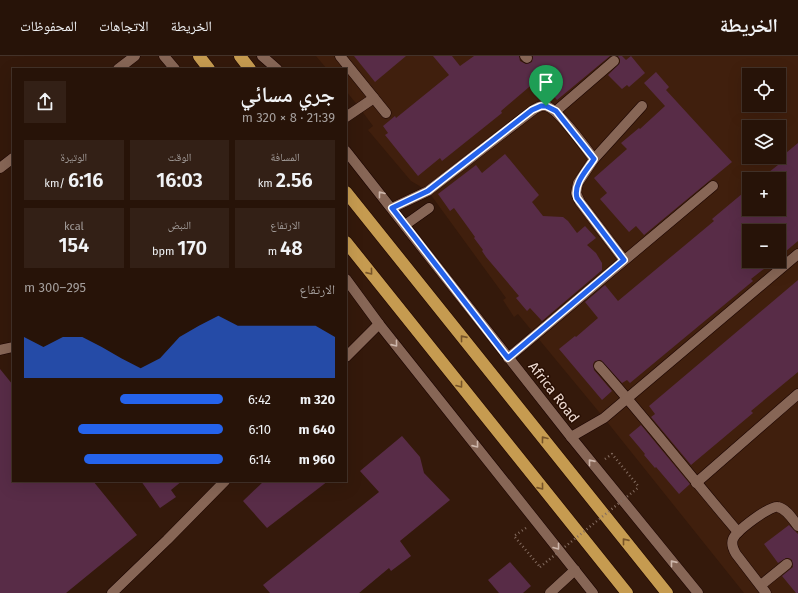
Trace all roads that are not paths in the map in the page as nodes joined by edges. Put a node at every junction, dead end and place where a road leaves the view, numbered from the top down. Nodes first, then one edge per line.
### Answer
1 (135, 56) edge
2 (164, 56) edge
3 (199, 56) edge
4 (240, 56) edge
5 (262, 56) edge
6 (275, 56) edge
7 (340, 56) edge
8 (614, 61) dead end
9 (119, 68) edge
10 (174, 68) edge
11 (208, 68) edge
12 (249, 68) edge
13 (276, 68) edge
14 (277, 68) edge
15 (374, 98) junction
16 (642, 106) dead end
17 (556, 111) junction
18 (386, 113) dead end
19 (347, 115) edge
20 (347, 152) edge
21 (12, 159) edge
22 (594, 159) junction
23 (0, 168) edge
24 (713, 186) dead end
25 (347, 193) edge
26 (392, 208) junction
27 (428, 208) dead end
28 (405, 225) junction
29 (347, 243) edge
30 (798, 254) edge
31 (624, 260) junction
32 (347, 280) edge
33 (379, 324) junction
34 (12, 347) edge
35 (0, 350) edge
36 (347, 356) edge
37 (508, 358) junction
38 (599, 366) dead end
39 (798, 394) edge
40 (628, 397) junction
41 (571, 437) junction
42 (224, 482) edge
43 (696, 483) junction
44 (798, 526) edge
45 (738, 532) junction
46 (787, 564) dead end
47 (574, 570) junction
48 (763, 589) edge
49 (112, 593) edge
50 (550, 593) edge
51 (593, 593) edge
52 (627, 593) edge
53 (668, 593) edge
54 (698, 593) edge

1 - 9 street
2 - 10 street
3 - 11 highway
4 - 12 highway
5 - 13 street
6 - 14 street
7 - 15 street
8 - 17 street
15 - 18 street
15 - 19 street
16 - 22 street
17 - 22 street
17 - 26 street
26 -> 20 street, Africa Road
21 - 23 street
22 - 31 street
24 - 31 street
53 -> 25 highway
26 - 28 street, Africa Road
27 - 28 street
28 - 37 street, Africa Road
29 -> 52 highway
30 - 40 street
31 - 37 street
32 - 33 street
33 - 36 street
33 -> 47 street
34 - 35 street
37 - 41 street, Africa Road
38 - 40 street
39 - 43 street
40 - 41 street
40 - 43 street
54 -> 41 street, Africa Road
42 - 49 street
43 - 45 street
44 - 45 street
45 - 48 street
46 - 48 street
47 - 50 street
47 - 51 street

